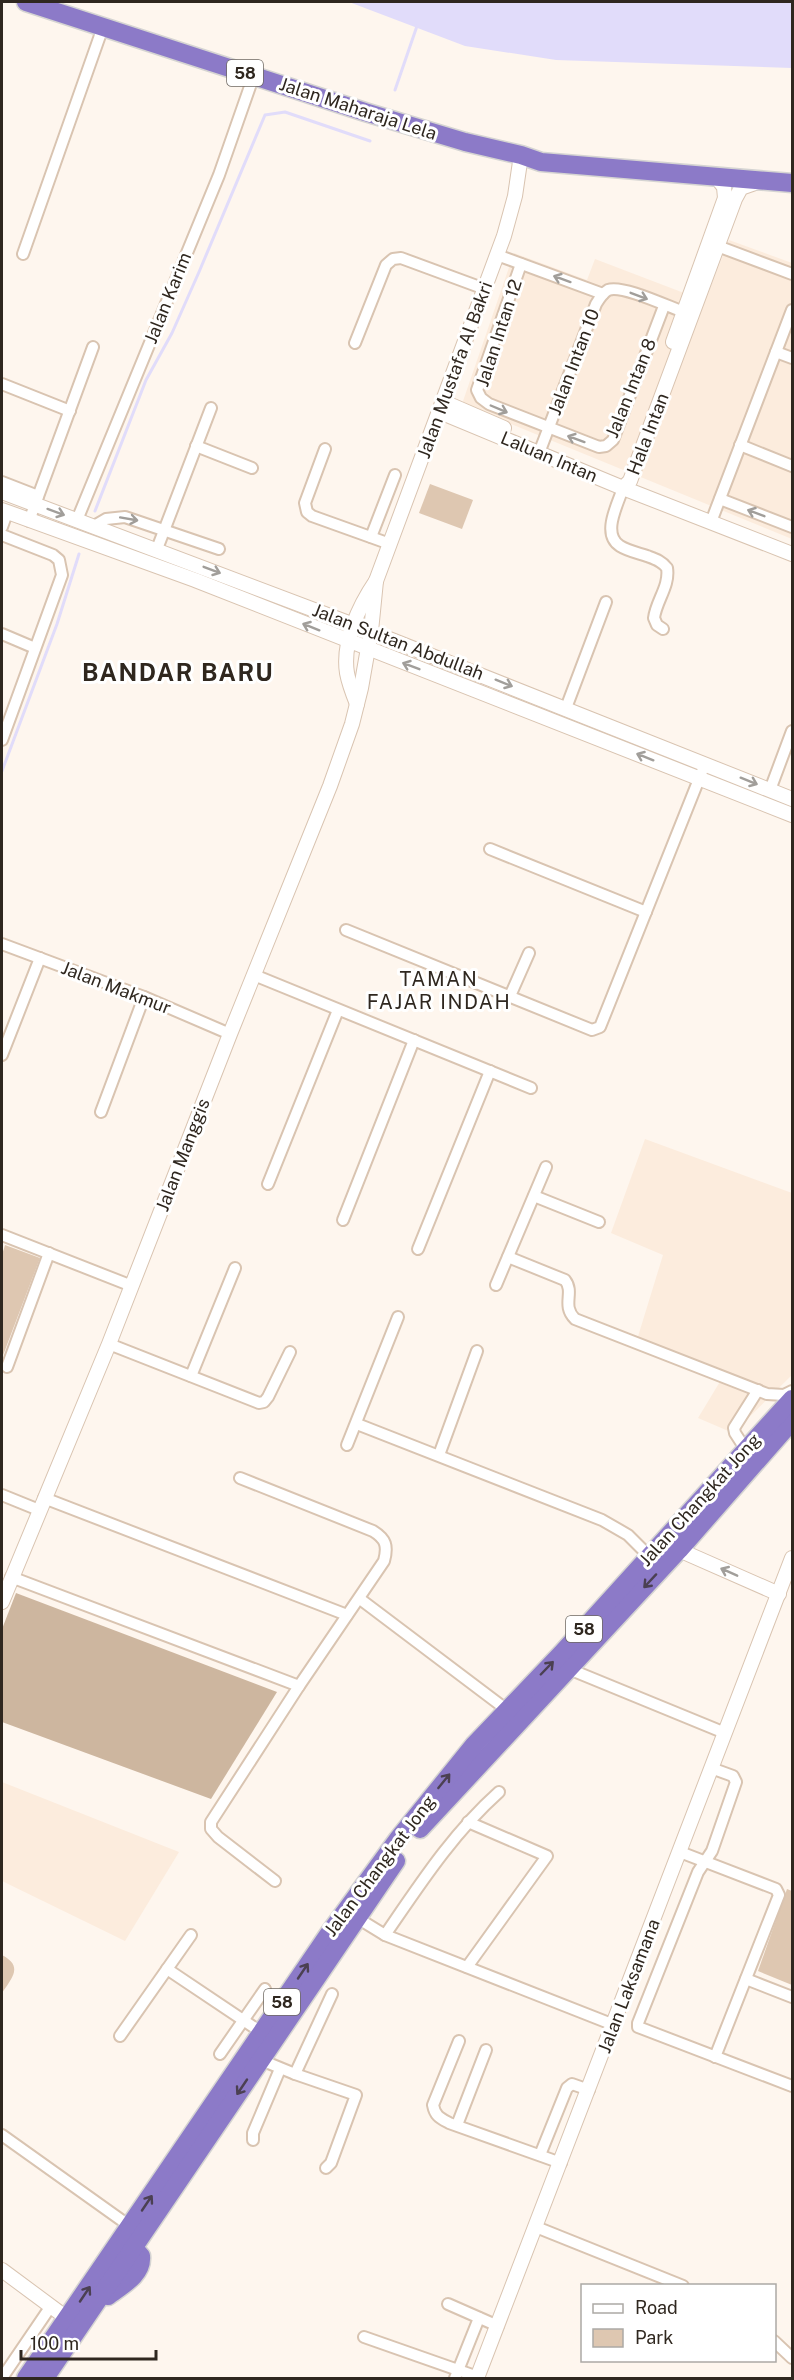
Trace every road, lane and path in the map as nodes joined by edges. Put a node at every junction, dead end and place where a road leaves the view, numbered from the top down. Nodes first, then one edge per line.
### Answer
1 (26, 2) edge
2 (103, 27) junction
3 (254, 75) junction
4 (521, 155) junction
5 (792, 176) edge
6 (717, 178) junction
7 (760, 181) junction
8 (792, 183) edge
9 (714, 244) junction
10 (22, 254) dead end
11 (497, 255) junction
12 (521, 264) junction
13 (792, 274) edge
14 (485, 289) junction
15 (603, 294) junction
16 (664, 306) junction
17 (792, 310) edge
18 (688, 314) junction
19 (355, 343) dead end
20 (93, 347) dead end
21 (776, 352) junction
22 (792, 358) edge
23 (2, 384) edge
24 (442, 407) junction
25 (211, 408) dead end
26 (70, 411) junction
27 (548, 429) junction
28 (740, 445) junction
29 (196, 446) junction
30 (325, 449) dead end
31 (541, 449) junction
32 (792, 466) edge
33 (252, 468) dead end
34 (395, 475) dead end
35 (2, 482) edge
36 (626, 483) junction
37 (2, 492) edge
38 (720, 499) junction
39 (36, 500) junction
40 (4, 512) edge
41 (713, 518) junction
42 (77, 520) junction
43 (28, 521) junction
44 (2, 526) edge
45 (94, 526) junction
46 (792, 527) edge
47 (165, 529) junction
48 (2, 536) edge
49 (371, 537) junction
50 (390, 544) junction
51 (792, 545) edge
52 (157, 549) junction
53 (219, 549) dead end
54 (792, 554) edge
55 (126, 556) junction
56 (175, 573) junction
57 (376, 581) junction
58 (606, 602) dead end
59 (354, 625) junction
60 (663, 629) dead end
61 (371, 631) junction
62 (2, 634) edge
63 (349, 642) junction
64 (35, 648) junction
65 (368, 650) junction
66 (357, 704) junction
67 (566, 708) junction
68 (792, 731) edge
69 (3, 733) edge
70 (705, 764) junction
71 (699, 778) junction
72 (770, 790) junction
73 (792, 799) edge
74 (792, 815) edge
75 (490, 849) dead end
76 (646, 912) junction
77 (346, 930) dead end
78 (2, 944) edge
79 (529, 953) dead end
80 (40, 958) junction
81 (254, 975) junction
82 (510, 996) junction
83 (144, 997) junction
84 (338, 1010) junction
85 (230, 1034) junction
86 (414, 1040) junction
87 (2, 1055) edge
88 (490, 1071) junction
89 (531, 1088) dead end
90 (101, 1112) dead end
91 (546, 1167) dead end
92 (268, 1184) dead end
93 (534, 1196) junction
94 (343, 1220) dead end
95 (599, 1222) dead end
96 (2, 1235) edge
97 (418, 1249) dead end
98 (49, 1253) junction
99 (508, 1257) junction
100 (235, 1268) dead end
101 (496, 1285) dead end
102 (132, 1286) junction
103 (398, 1317) dead end
104 (109, 1344) junction
105 (477, 1351) dead end
106 (290, 1352) dead end
107 (7, 1367) dead end
108 (191, 1376) junction
109 (792, 1391) edge
110 (762, 1392) junction
111 (792, 1399) edge
112 (792, 1421) edge
113 (357, 1424) junction
114 (764, 1430) junction
115 (347, 1445) dead end
116 (746, 1450) junction
117 (439, 1455) junction
118 (240, 1478) dead end
119 (735, 1486) junction
120 (2, 1495) edge
121 (42, 1504) junction
122 (696, 1505) junction
123 (679, 1550) junction
124 (649, 1556) junction
125 (792, 1558) edge
126 (11, 1577) junction
127 (779, 1594) junction
128 (360, 1599) junction
129 (2, 1602) edge
130 (347, 1615) junction
131 (569, 1669) junction
132 (299, 1686) junction
133 (507, 1710) junction
134 (514, 1728) junction
135 (725, 1733) junction
136 (474, 1745) junction
137 (711, 1768) junction
138 (499, 1792) dead end
139 (468, 1822) junction
140 (680, 1852) junction
141 (705, 1861) junction
142 (275, 1881) dead end
143 (351, 1914) junction
144 (191, 1935) dead end
145 (385, 1935) junction
146 (467, 1967) junction
147 (167, 1969) junction
148 (746, 1979) junction
149 (265, 1989) dead end
150 (332, 1994) dead end
151 (792, 1997) edge
152 (243, 2020) junction
153 (614, 2025) junction
154 (261, 2032) junction
155 (120, 2037) dead end
156 (459, 2042) dead end
157 (486, 2050) dead end
158 (220, 2054) dead end
159 (715, 2057) junction
160 (261, 2060) junction
161 (280, 2069) junction
162 (294, 2074) junction
163 (792, 2086) edge
164 (589, 2090) junction
165 (457, 2125) junction
166 (2, 2135) edge
167 (253, 2140) dead end
168 (540, 2155) junction
169 (561, 2163) junction
170 (326, 2168) dead end
171 (131, 2227) junction
172 (536, 2227) junction
173 (133, 2250) junction
174 (102, 2269) junction
175 (2, 2270) edge
176 (678, 2284) edge
177 (448, 2304) dead end
178 (51, 2306) junction
179 (479, 2318) junction
180 (69, 2319) junction
181 (498, 2326) junction
182 (364, 2337) dead end
183 (776, 2343) edge
184 (792, 2358) edge
185 (456, 2374) edge
186 (478, 2378) edge
187 (2, 2379) edge
188 (26, 2379) edge
189 (45, 2379) edge

1 - 2 highway, Jalan Maharaja Lela / 58
2 - 3 highway, Jalan Maharaja Lela / 58
2 - 10 street
3 - 4 highway, Jalan Maharaja Lela / 58
3 - 42 street, Jalan Karim
4 - 5 highway, Jalan Maharaja Lela / 58
4 - 6 highway, Jalan Maharaja Lela / 58
4 - 11 street, Jalan Mustafa Al Bakri
6 - 7 highway, Jalan Maharaja Lela / 58
6 - 9 street, Hala Intan
7 - 8 highway, Jalan Maharaja Lela / 58
7 - 9 street, Hala Intan
9 - 13 street
9 - 18 street, Hala Intan
11 - 12 street
11 - 14 street, Jalan Mustafa Al Bakri
15 -> 12 street
12 -> 27 street, Jalan Intan 12
14 - 19 street
14 - 24 street, Jalan Mustafa Al Bakri
15 -> 16 street, Jalan Intan 10
15 - 27 street, Jalan Intan 10
16 - 18 street, Jalan Intan 10
16 -> 27 street, Jalan Intan 8
17 - 21 street
18 - 36 street, Hala Intan
20 - 26 street
21 - 22 street
21 - 28 street
23 - 26 street
24 - 31 street, Laluan Intan
24 - 50 street, Jalan Mustafa Al Bakri
25 - 29 street
26 - 39 street
27 - 31 street, Jalan Intan 10
28 - 32 street
28 - 38 street
29 - 33 street
29 - 47 street
30 - 49 street
31 - 36 street, Laluan Intan
34 - 49 street
35 - 39 street
36 - 41 street, Laluan Intan
36 - 60 street
37 - 39 street, Jalan Sultan Abdullah
38 - 41 street
46 -> 38 street
39 -> 42 street, Jalan Sultan Abdullah
39 - 43 street
40 - 43 street, Jalan Sultan Abdullah
40 - 44 street
41 - 51 street, Laluan Intan
41 - 54 street, Laluan Intan
42 - 45 street, Jalan Sultan Abdullah
43 - 55 street, Jalan Sultan Abdullah
45 -> 47 street
45 - 52 street, Jalan Sultan Abdullah
47 - 52 street
47 - 53 street
48 - 64 street
49 - 50 street
50 - 57 street, Jalan Mustafa Al Bakri
52 - 55 street
52 - 56 street
52 -> 59 street, Jalan Sultan Abdullah
55 - 56 street, Jalan Sultan Abdullah
63 -> 56 street, Jalan Sultan Abdullah
57 - 59 street, Jalan Mustafa Al Bakri
57 - 61 street, Jalan Mustafa Al Bakri
58 - 67 street
59 - 61 street, Jalan Sultan Abdullah
59 - 63 street, Jalan Mustafa Al Bakri
61 - 65 street, Jalan Mustafa Al Bakri
61 -> 67 street, Jalan Sultan Abdullah
62 - 64 street
63 - 65 street, Jalan Sultan Abdullah
63 - 66 street
64 - 69 street
65 - 66 street, Jalan Manggis
71 -> 65 street, Jalan Sultan Abdullah
66 - 81 street, Jalan Manggis
67 - 70 street, Jalan Sultan Abdullah
68 - 72 street
70 - 71 street
70 -> 72 street, Jalan Sultan Abdullah
71 - 74 street, Jalan Sultan Abdullah
71 - 76 street
72 - 73 street, Jalan Sultan Abdullah
75 - 76 street
76 - 82 street
77 - 82 street
78 - 80 street, Jalan Makmur
79 - 82 street
80 - 83 street, Jalan Makmur
80 - 87 street
81 - 84 street
81 - 85 street, Jalan Manggis
83 - 85 street, Jalan Makmur
83 - 90 street
84 - 86 street
84 - 92 street
85 - 102 street, Jalan Manggis
86 - 88 street
86 - 94 street
88 - 89 street
88 - 97 street
91 - 93 street
93 - 95 street
93 - 99 street
96 - 98 street
98 - 102 street
98 - 107 street
99 - 101 street
99 - 110 street
100 - 108 street
102 - 104 street, Jalan Manggis
103 - 113 street
104 - 108 street
104 - 121 street, Jalan Manggis
105 - 117 street
106 - 108 street
109 - 110 street
110 - 114 street
110 - 116 street
111 - 114 highway, Jalan Changkat Jong / 58
112 - 119 highway, Jalan Changkat Jong / 58
113 - 115 street
113 - 117 street
114 - 116 highway, Jalan Changkat Jong / 58
116 - 122 highway, Jalan Changkat Jong / 58
117 - 124 street
118 - 128 street
119 - 122 highway
119 - 123 highway, Jalan Changkat Jong / 58
120 - 121 street
121 - 126 street, Jalan Manggis
121 - 130 street
122 - 124 highway, Jalan Changkat Jong / 58
127 -> 123 street
123 -> 131 highway, Jalan Changkat Jong / 58
133 -> 124 highway, Jalan Changkat Jong / 58
125 - 127 street, Jalan Laksamana
126 - 129 street, Jalan Manggis
126 - 132 street
127 - 135 street, Jalan Laksamana
128 - 130 street
128 - 133 street
130 - 132 street
131 - 134 highway, Jalan Changkat Jong / 58
131 - 135 street
132 - 142 street
133 - 136 highway, Jalan Changkat Jong / 58
134 - 136 highway
134 - 143 highway, Jalan Changkat Jong / 58
135 - 137 street, Jalan Laksamana
143 -> 136 highway, Jalan Changkat Jong / 58
137 - 140 street, Jalan Laksamana
137 - 141 street
138 - 139 street
139 - 145 street
139 - 146 street
140 - 141 street
140 - 153 street, Jalan Laksamana
141 - 148 street
141 - 159 street
143 - 145 street
154 -> 143 highway, Jalan Changkat Jong / 58
143 - 160 highway, Jalan Changkat Jong / 58
144 - 147 street
145 - 146 street
146 - 153 street
147 - 152 street
147 - 155 street
148 - 151 street
148 - 159 street
149 - 152 street
150 - 162 street
152 - 154 street
152 - 158 street
153 - 164 street, Jalan Laksamana
171 -> 154 highway, Jalan Changkat Jong / 58
156 - 165 street
157 - 165 street
159 - 163 street
160 - 161 street
160 -> 173 highway, Jalan Changkat Jong / 58
161 - 162 street
161 - 167 street
162 - 170 street
164 - 168 street
164 - 169 street, Jalan Laksamana
165 - 168 street
166 - 171 street
168 - 169 street
169 - 172 street, Jalan Laksamana
171 - 174 highway, Jalan Changkat Jong / 58
172 - 176 street
172 - 181 street, Jalan Laksamana
173 - 174 highway
173 - 189 highway
180 -> 174 highway, Jalan Changkat Jong / 58
175 - 178 street
177 - 179 street
178 - 180 street
178 - 187 street
179 - 181 street
179 - 185 street
180 - 188 highway, Jalan Changkat Jong / 58
181 - 186 street, Jalan Laksamana
182 - 185 street
183 - 184 street
185 - 186 street

